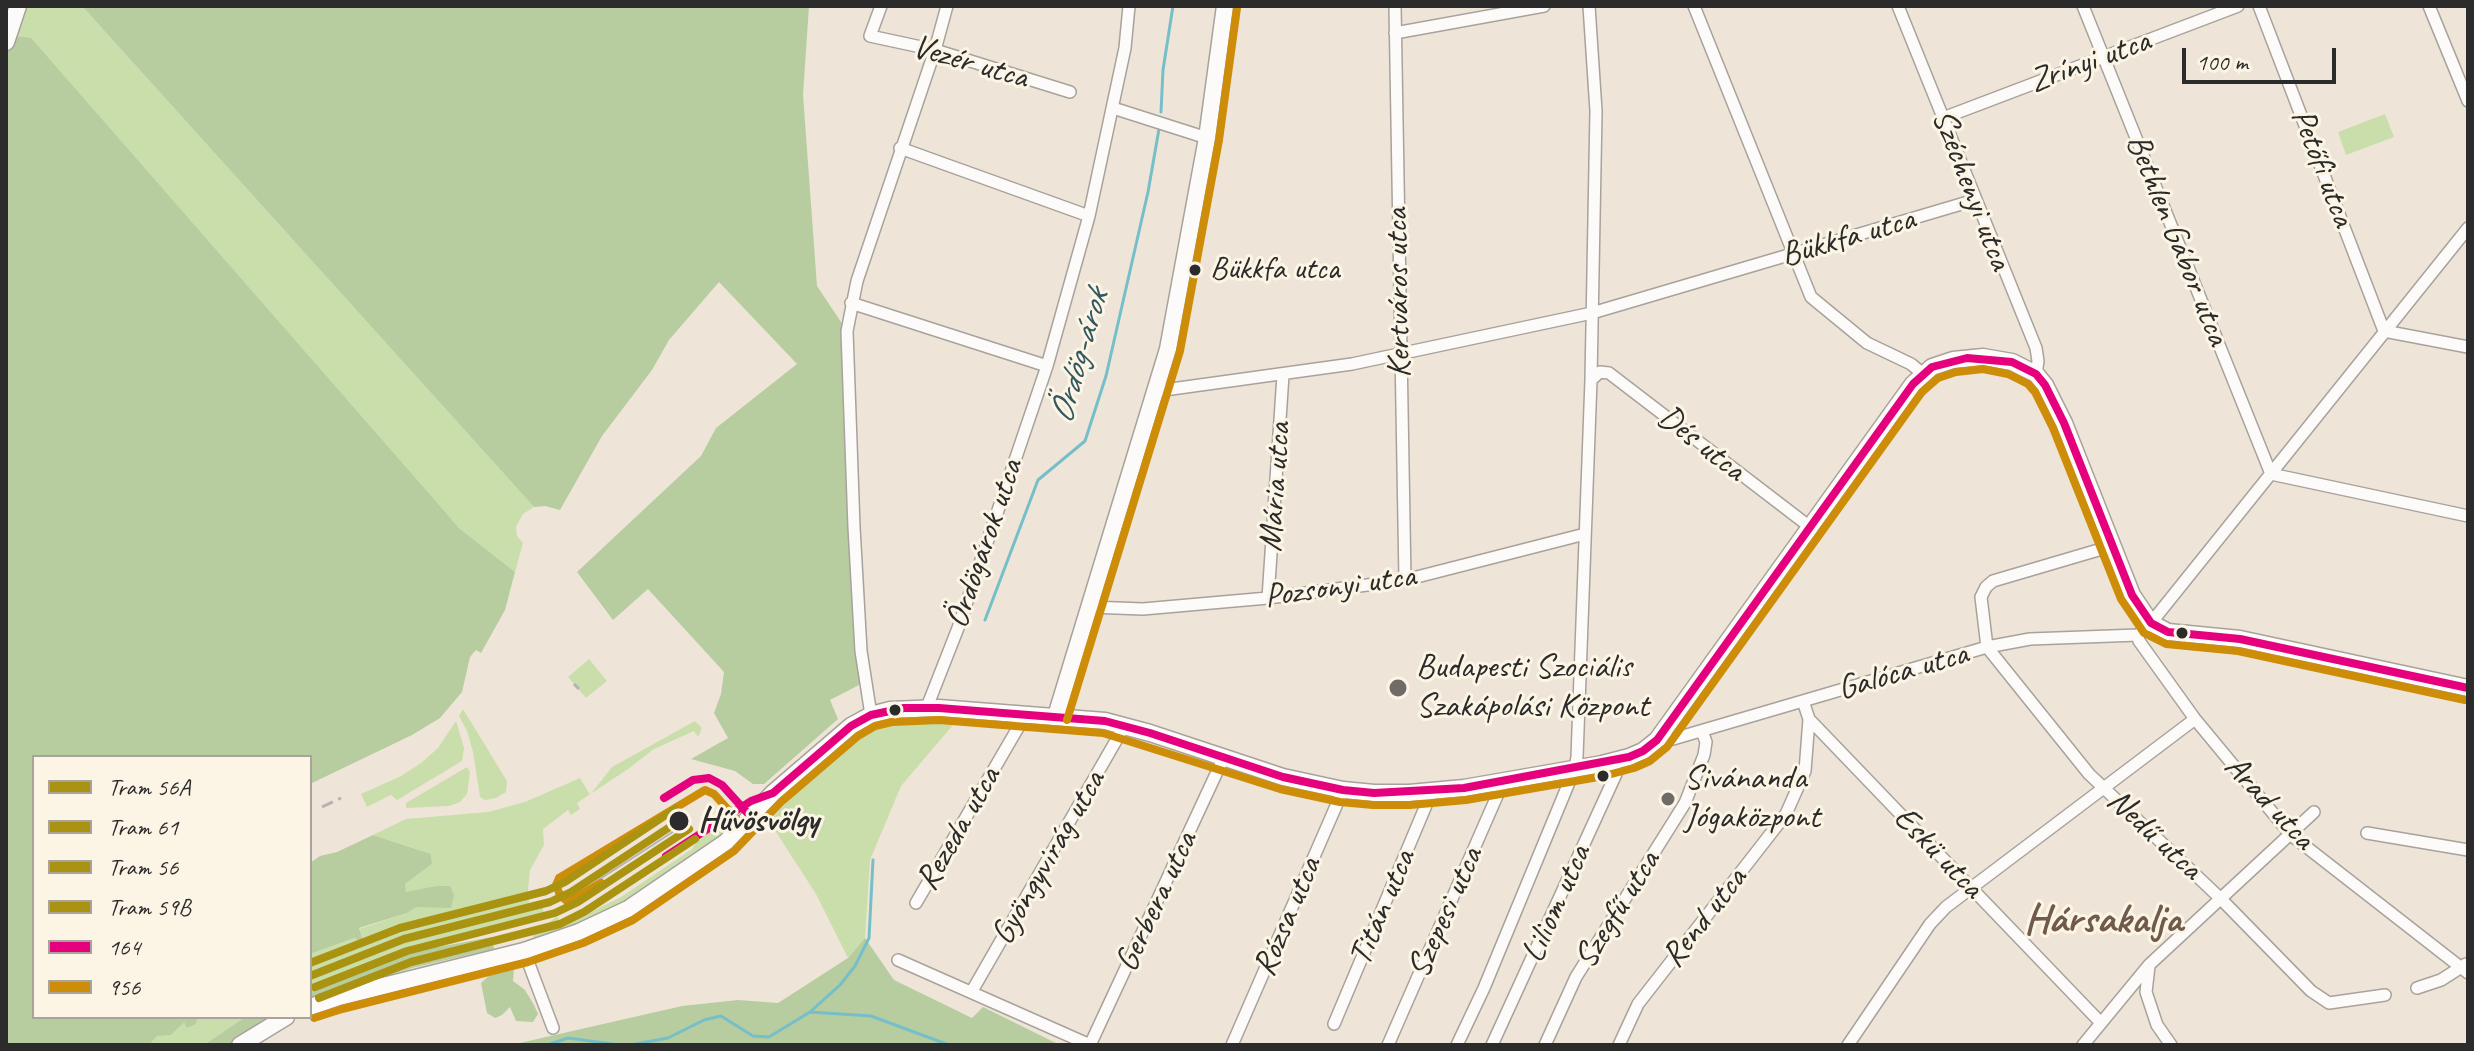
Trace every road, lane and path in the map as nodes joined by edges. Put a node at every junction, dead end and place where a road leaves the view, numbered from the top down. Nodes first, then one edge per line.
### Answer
1 (18, 6) edge
2 (881, 6) edge
3 (947, 6) edge
4 (1129, 6) edge
5 (1225, 6) edge
6 (1395, 6) edge
7 (1544, 6) edge
8 (1589, 6) edge
9 (1694, 6) edge
10 (1898, 6) edge
11 (2083, 6) edge
12 (2238, 6) edge
13 (2259, 6) edge
14 (2429, 6) edge
15 (1395, 33) junction
16 (6, 42) edge
17 (935, 50) junction
18 (2103, 57) junction
19 (1070, 92) dead end
20 (2468, 101) edge
21 (1113, 108) junction
22 (1943, 118) junction
23 (1207, 138) junction
24 (900, 148) junction
25 (1975, 200) junction
26 (1089, 216) junction
27 (2468, 228) edge
28 (1793, 254) junction
29 (851, 303) junction
30 (1592, 313) junction
31 (2384, 331) junction
32 (2468, 347) edge
33 (1400, 355) junction
34 (1047, 366) junction
35 (1923, 374) junction
36 (2036, 374) junction
37 (1283, 375) junction
38 (1591, 380) junction
39 (1157, 391) junction
40 (2271, 474) junction
41 (2468, 516) edge
42 (1805, 524) junction
43 (1585, 534) junction
44 (2112, 546) junction
45 (1405, 580) junction
46 (1268, 598) junction
47 (1090, 607) junction
48 (2151, 623) junction
49 (2138, 635) junction
50 (1987, 647) junction
51 (2468, 688) edge
52 (1803, 701) junction
53 (927, 707) junction
54 (1026, 714) junction
55 (871, 715) junction
56 (1056, 716) junction
57 (1809, 719) junction
58 (2195, 719) junction
59 (1125, 725) junction
60 (1702, 731) junction
61 (1657, 740) junction
62 (1223, 759) junction
63 (1614, 762) junction
64 (1575, 768) junction
65 (1504, 780) junction
66 (2104, 789) junction
67 (1343, 790) junction
68 (1432, 791) junction
69 (2314, 812) dead end
70 (2367, 833) dead end
71 (2291, 835) junction
72 (2468, 850) edge
73 (1972, 888) junction
74 (2220, 898) junction
75 (916, 903) dead end
76 (524, 951) junction
77 (898, 960) dead end
78 (2149, 965) junction
79 (2466, 967) edge
80 (2417, 988) dead end
81 (972, 991) junction
82 (2385, 995) dead end
83 (312, 1006) edge
84 (283, 1019) edge
85 (2101, 1023) junction
86 (1334, 1024) dead end
87 (553, 1028) dead end
88 (240, 1045) edge
89 (1090, 1045) edge
90 (1232, 1045) edge
91 (1388, 1045) edge
92 (1457, 1045) edge
93 (1492, 1045) edge
94 (1545, 1045) edge
95 (1619, 1045) edge
96 (1848, 1045) edge
97 (2083, 1045) edge
98 (2171, 1045) edge

1 - 16 main road
2 - 17 street, Vezér utca
3 - 17 street
4 - 21 street, Ördögárok utca
5 - 23 main road
6 - 15 street, Kertváros utca
7 - 15 street
8 - 30 street
9 - 28 street
10 - 22 street, Széchenyi utca
11 - 18 street, Bethlen Gábor utca
12 - 18 street, Zrínyi utca
13 - 31 street, Petőfi utca
14 - 20 street
15 - 33 street, Kertváros utca
17 - 19 street, Vezér utca
17 - 24 street
18 - 22 street, Zrínyi utca
18 - 40 street, Bethlen Gábor utca
21 - 23 street
21 - 26 street, Ördögárok utca
22 - 25 street, Széchenyi utca
23 - 39 main road
24 - 26 street
24 - 29 street
25 - 28 street, Bükkfa utca
25 - 36 street, Széchenyi utca
26 - 34 street, Ördögárok utca
27 - 31 street
28 - 30 street, Bükkfa utca
28 - 35 street
29 - 34 street
29 - 55 street
30 - 33 street, Bükkfa utca
30 - 38 street
31 - 32 street
31 - 40 street
33 - 37 street, Bükkfa utca
33 - 45 street, Kertváros utca
34 - 53 street, Ördögárok utca
35 - 36 main road
35 - 42 main road
36 - 44 main road
37 - 39 street, Bükkfa utca
37 - 46 street, Mária utca
38 - 42 street, Dés utca
38 - 43 street
39 - 47 main road
40 - 41 street
40 - 48 street
42 - 61 main road
43 - 45 street, Pozsonyi utca
43 - 64 street
44 - 48 main road
44 - 50 street
45 - 46 street, Pozsonyi utca
46 - 47 street, Pozsonyi utca
47 - 56 main road
48 - 49 street
48 - 51 main road
49 - 50 street, Galóca utca
49 - 58 street, Arad utca
50 - 52 street, Galóca utca
50 - 66 street, Nedű utca
52 - 57 street, Rend utca
52 - 60 street, Galóca utca
53 - 54 main road
53 - 55 main road
54 - 56 main road
54 - 75 street, Rezeda utca
55 - 76 main road
56 - 59 main road
57 - 73 street, Eskü utca
57 - 95 street, Rend utca
58 - 66 street
58 - 71 street, Arad utca
59 - 62 main road
59 - 81 street, Gyöngyvirág utca
60 - 61 street, Galóca utca
60 - 94 street, Szegfű utca
61 - 63 main road
62 - 67 main road
62 - 89 street, Gerbera utca
63 - 64 main road
63 - 93 street, Liliom utca
64 - 65 main road
64 - 92 street
65 - 68 main road
65 - 91 street, Szepesi utca
66 - 73 street
66 - 74 street, Nedű utca
67 - 68 main road
67 - 90 street, Rózsa utca
68 - 86 street, Titán utca
69 - 71 street
70 - 72 street
71 - 74 street
71 - 79 street, Arad utca
73 - 85 street, Eskü utca
73 - 96 street
74 - 78 street
74 - 82 street, Nedű utca
76 - 83 main road
76 - 87 street
77 - 81 street
78 - 85 street
78 - 98 street
79 - 80 street
81 - 89 street
84 - 88 main road
85 - 97 street

